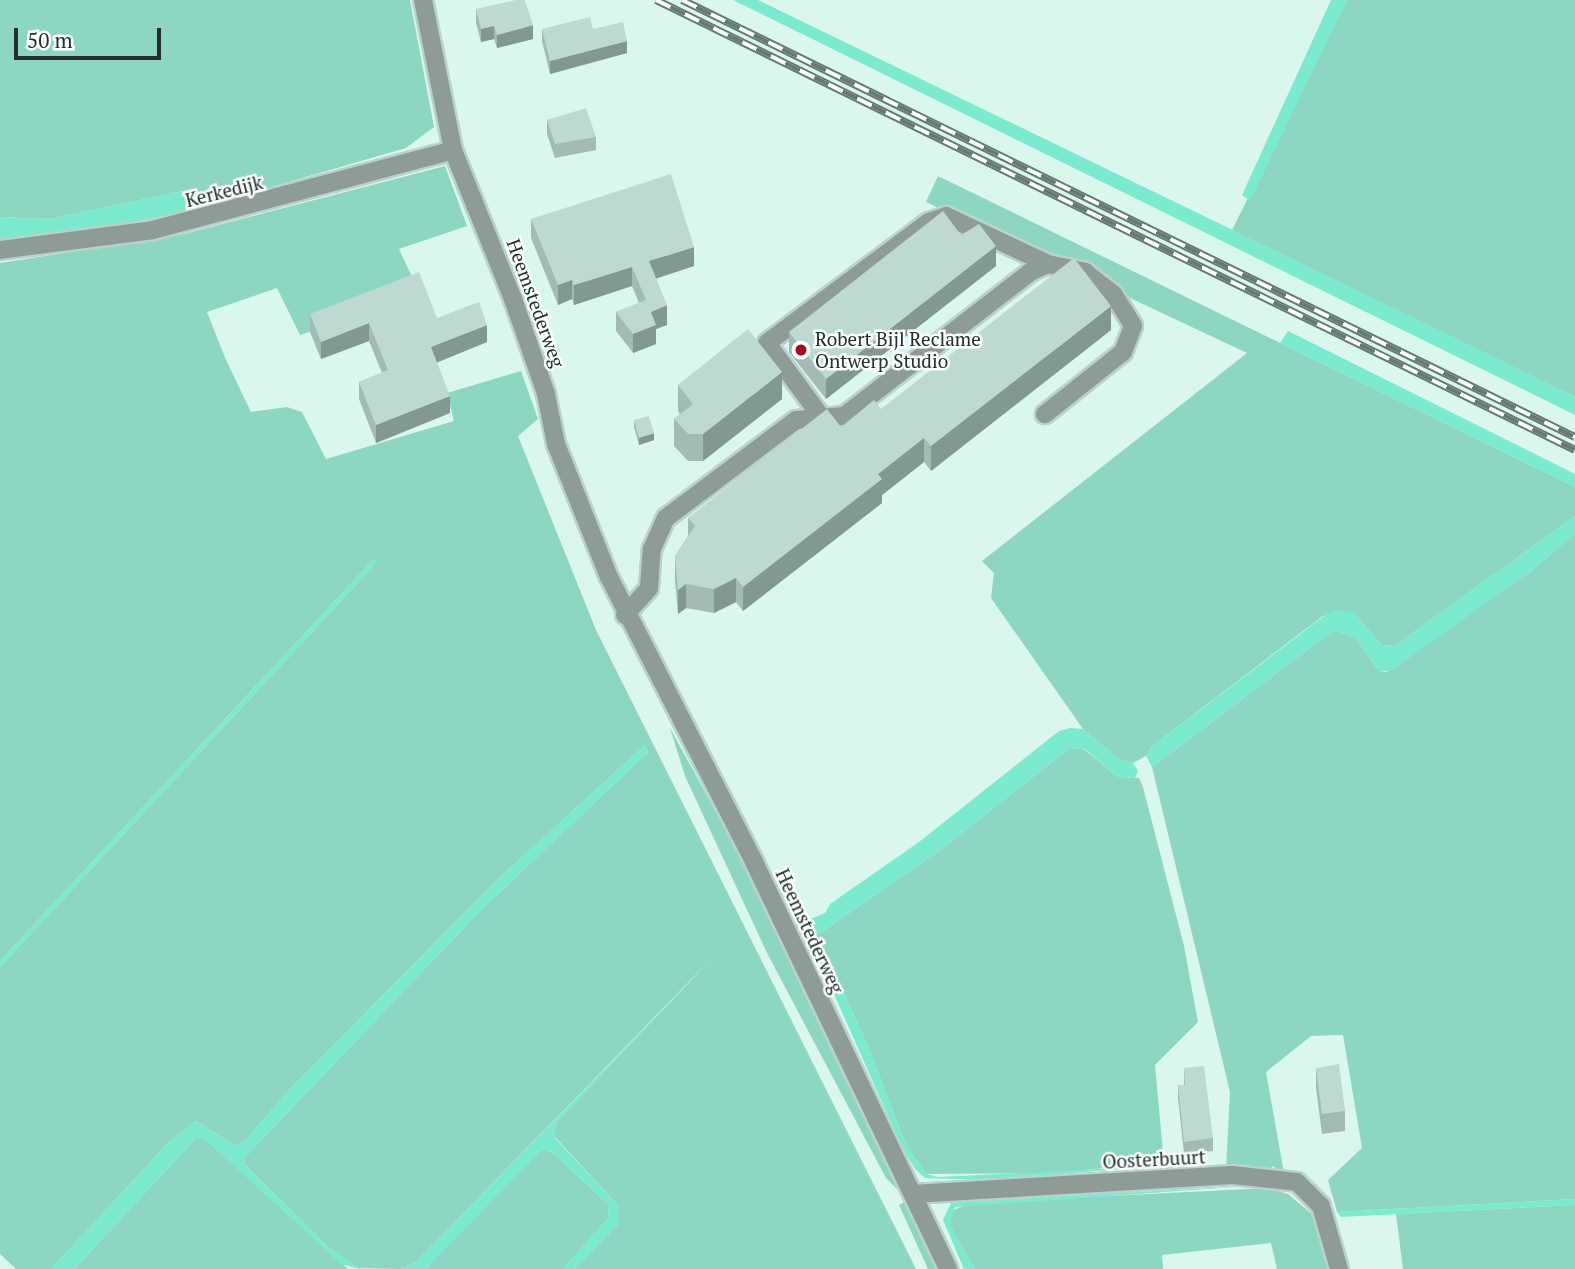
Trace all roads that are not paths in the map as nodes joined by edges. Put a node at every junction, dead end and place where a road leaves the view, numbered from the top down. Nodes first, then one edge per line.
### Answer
1 (423, 0) edge
2 (449, 152) junction
3 (0, 250) edge
4 (1048, 264) junction
5 (1045, 414) dead end
6 (822, 418) junction
7 (625, 615) junction
8 (913, 1194) junction
9 (948, 1269) edge
10 (1339, 1269) edge

1 - 2 street, Heemstederweg
2 - 3 street, Kerkedijk
2 - 7 street, Heemstederweg
4 - 5 street
4 - 6 street
4 - 6 street
6 - 7 street
7 - 8 street, Heemstederweg
8 - 9 street, Heemstederweg
8 - 10 street, Oosterbuurt

